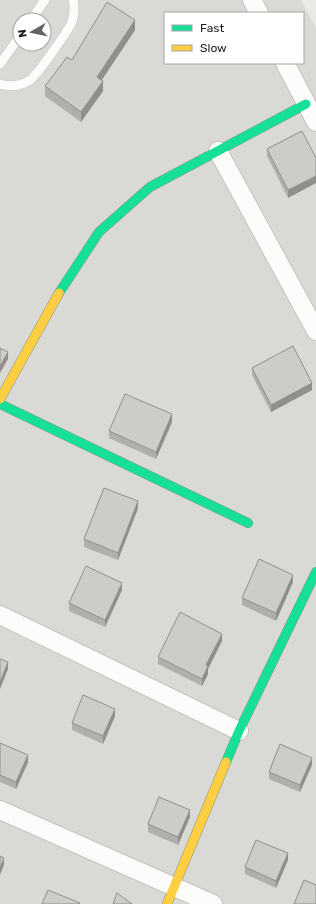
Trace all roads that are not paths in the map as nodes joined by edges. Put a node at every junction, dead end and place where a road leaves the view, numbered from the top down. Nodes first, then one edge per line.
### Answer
1 (45, 0) edge
2 (73, 0) edge
3 (252, 0) edge
4 (37, 12) edge
5 (258, 12) edge
6 (12, 47) edge
7 (0, 64) edge
8 (286, 64) edge
9 (0, 84) edge
10 (306, 104) junction
11 (316, 122) edge
12 (218, 151) junction
13 (316, 331) edge
14 (0, 399) edge
15 (0, 404) edge
16 (248, 523) dead end
17 (316, 572) edge
18 (0, 615) edge
19 (239, 731) junction
20 (0, 810) edge
21 (174, 886) junction
22 (166, 904) edge
23 (213, 904) edge

1 - 4 lane
2 - 9 lane
3 - 5 street
6 - 7 lane
8 - 10 street
10 - 11 street
10 - 12 street
12 - 13 street
12 - 14 street
15 - 16 street
17 - 19 street
18 - 19 street
19 - 21 street
20 - 21 street
21 - 22 street
21 - 23 street

